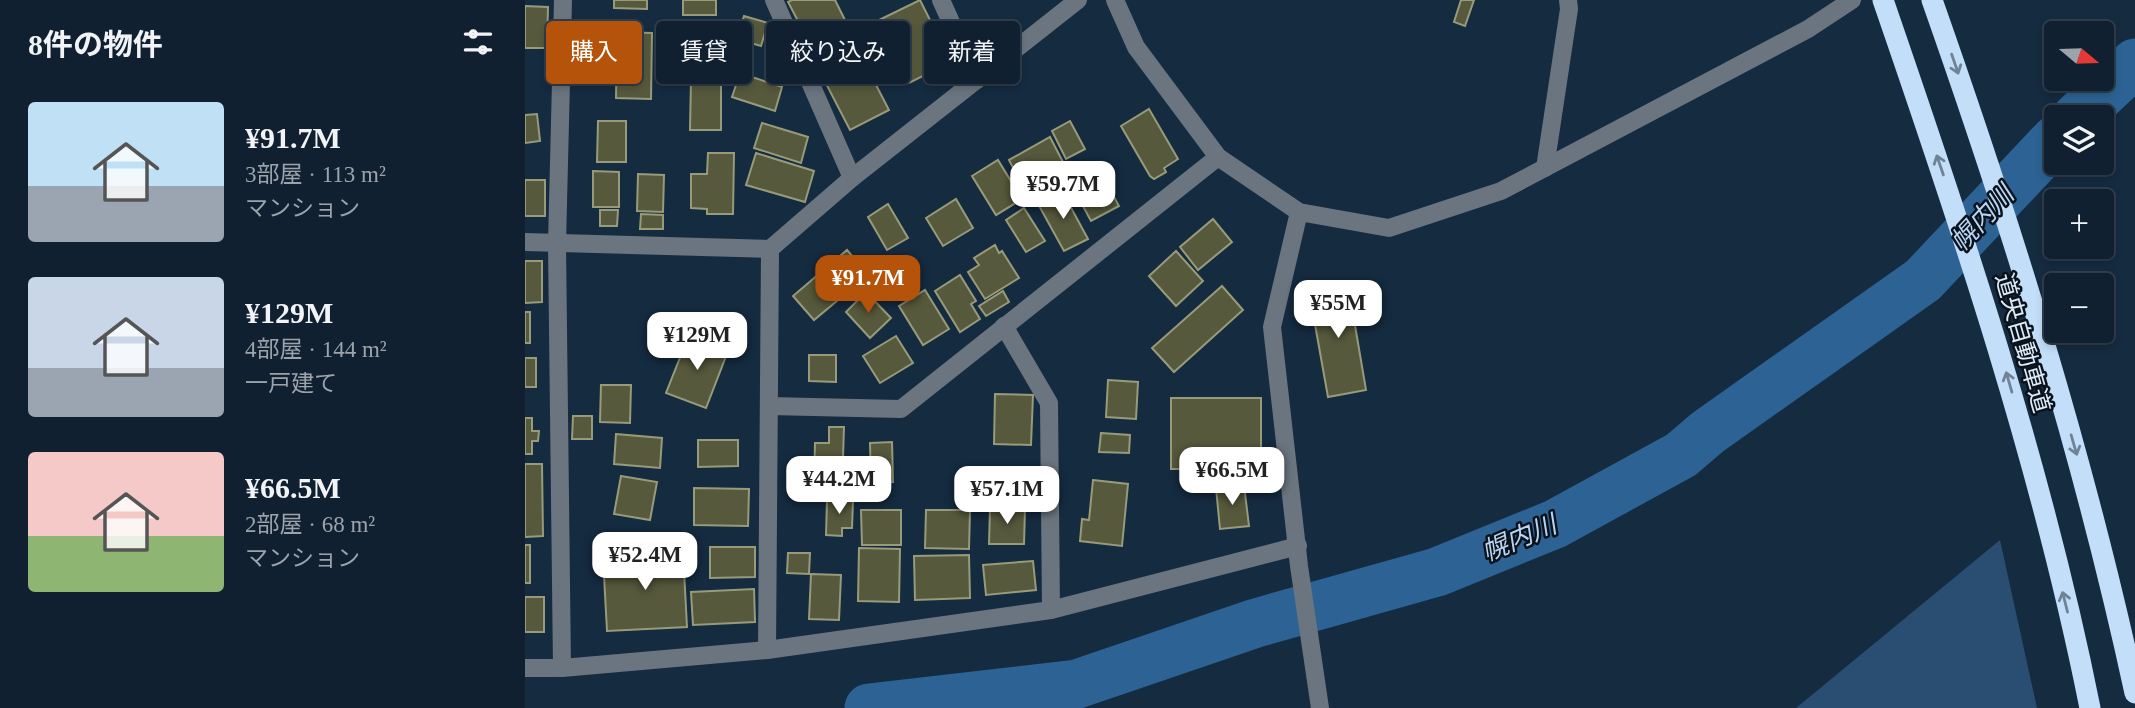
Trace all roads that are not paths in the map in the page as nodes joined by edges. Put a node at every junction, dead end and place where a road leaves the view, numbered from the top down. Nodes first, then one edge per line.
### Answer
1 (562, 0) edge
2 (774, 0) edge
3 (941, 0) edge
4 (1078, 0) edge
5 (1115, 0) edge
6 (1568, 0) edge
7 (1852, 0) edge
8 (1883, 0) edge
9 (1932, 0) edge
10 (950, 21) edge
11 (1020, 46) edge
12 (972, 84) edge
13 (1218, 157) junction
14 (1545, 168) junction
15 (852, 178) junction
16 (1300, 212) junction
17 (525, 242) edge
18 (557, 244) junction
19 (770, 249) junction
20 (1004, 326) junction
21 (769, 406) junction
22 (1298, 546) junction
23 (1051, 610) junction
24 (768, 650) junction
25 (525, 668) edge
26 (562, 668) junction
27 (2135, 693) edge
28 (1320, 708) edge
29 (2090, 708) edge

1 - 18 street
2 - 15 street
3 - 10 street
4 - 11 street
5 - 13 street
6 - 14 street
7 - 14 street
29 -> 8 highway, 道央自動車道
9 -> 27 highway, 道央自動車道
12 - 15 street
13 - 16 street
13 - 20 street
14 - 16 street
15 - 19 street
16 - 22 street
17 - 18 street
18 - 19 street
18 - 26 street
19 - 21 street
20 - 21 street
20 - 23 street
21 - 24 street
22 - 23 street
22 - 28 street
23 - 24 street
24 - 26 street
25 - 26 street

